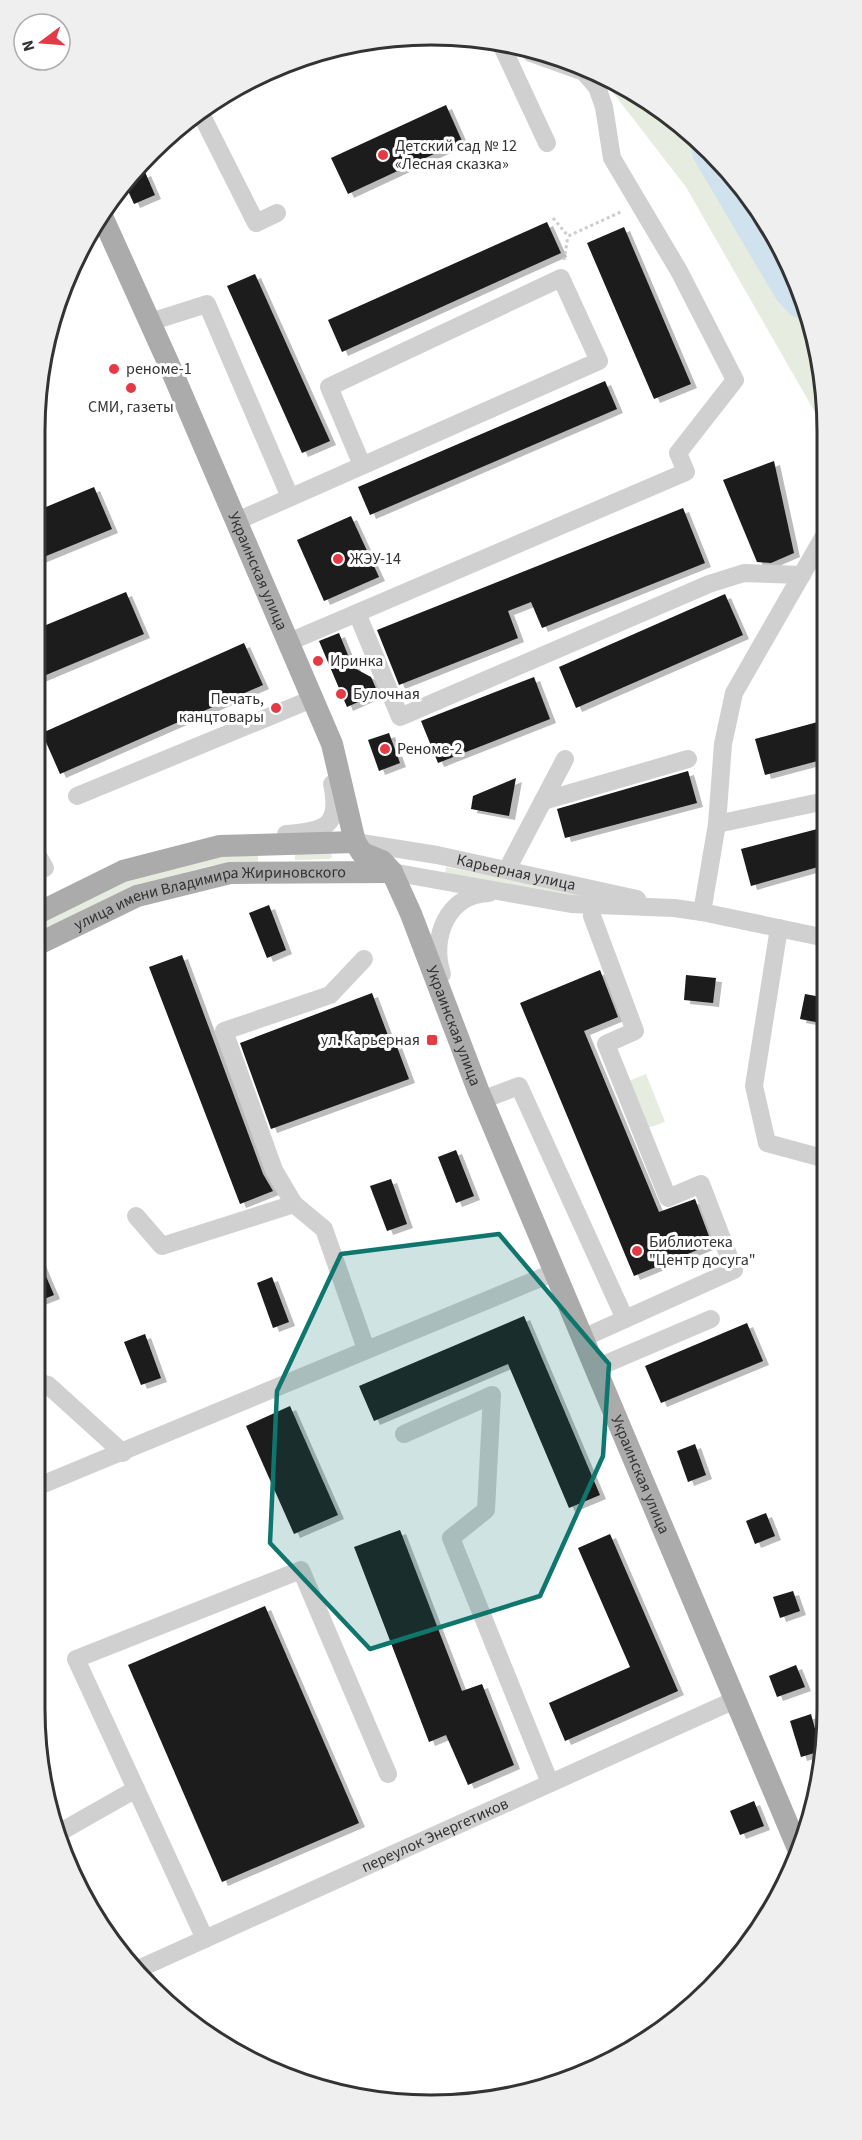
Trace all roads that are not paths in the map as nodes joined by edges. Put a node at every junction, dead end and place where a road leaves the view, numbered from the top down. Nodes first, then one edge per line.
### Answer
1 (505, 52) edge
2 (590, 80) edge
3 (204, 119) edge
4 (547, 143) dead end
5 (277, 213) dead end
6 (106, 224) edge
7 (150, 322) junction
8 (362, 465) junction
9 (290, 497) junction
10 (237, 521) junction
11 (817, 548) edge
12 (802, 575) junction
13 (357, 613) junction
14 (289, 642) junction
15 (313, 701) junction
16 (565, 759) dead end
17 (688, 759) dead end
18 (77, 796) dead end
19 (543, 801) junction
20 (817, 803) edge
21 (717, 824) junction
22 (355, 842) junction
23 (220, 846) junction
24 (511, 862) dead end
25 (392, 872) junction
26 (504, 892) junction
27 (674, 908) junction
28 (45, 910) edge
29 (702, 912) junction
30 (592, 916) dead end
31 (779, 928) junction
32 (817, 936) edge
33 (45, 941) edge
34 (364, 958) dead end
35 (480, 1095) junction
36 (817, 1157) edge
37 (294, 1204) junction
38 (136, 1216) dead end
39 (555, 1272) junction
40 (624, 1319) junction
41 (711, 1319) dead end
42 (583, 1338) junction
43 (366, 1350) junction
44 (596, 1368) junction
45 (45, 1384) edge
46 (404, 1434) dead end
47 (123, 1453) junction
48 (45, 1484) edge
49 (737, 1699) junction
50 (388, 1774) dead end
51 (550, 1783) junction
52 (136, 1789) junction
53 (64, 1830) edge
54 (794, 1840) edge
55 (205, 1939) junction
56 (144, 1967) edge

1 - 4 street
2 - 13 street
3 - 5 street
6 - 7 main road, Украинская улица
7 - 9 street
7 - 10 main road, Украинская улица
8 - 8 street
8 - 9 street
9 - 10 street
10 - 14 main road, Украинская улица
11 - 12 street
12 - 13 street
12 - 21 street
13 - 14 street
14 - 15 main road, Украинская улица
15 - 18 street
15 - 22 main road, Украинская улица
15 - 23 street
16 - 19 street
17 - 19 street
19 - 24 street
20 - 21 street
21 - 29 street
22 - 23 main road, улица имени Владимира Жириновского
22 - 25 main road
22 - 27 street, Карьерная улица
23 - 28 main road, улица имени Владимира Жириновского
25 - 26 street, Карьерная улица
25 - 33 main road, улица имени Владимира Жириновского
25 - 35 main road, Украинская улица
26 - 27 street, Карьерная улица
26 - 35 street
27 - 29 street, Карьерная улица
29 - 31 street, Карьерная улица
30 - 40 street
31 - 32 street, Карьерная улица
31 - 36 street
34 - 37 street
35 - 39 main road, Украинская улица
35 - 40 street
37 - 38 street
37 - 43 street
39 - 42 main road, Украинская улица
39 - 43 street
40 - 42 street
41 - 44 street
42 - 44 main road, Украинская улица
43 - 47 street
44 - 49 main road, Украинская улица
45 - 47 street
46 - 51 street
47 - 48 street
49 - 51 street, переулок Энергетиков
49 - 54 main road, Украинская улица
50 - 52 street
51 - 55 street, переулок Энергетиков
52 - 53 street
52 - 55 street
55 - 56 street, переулок Энергетиков

